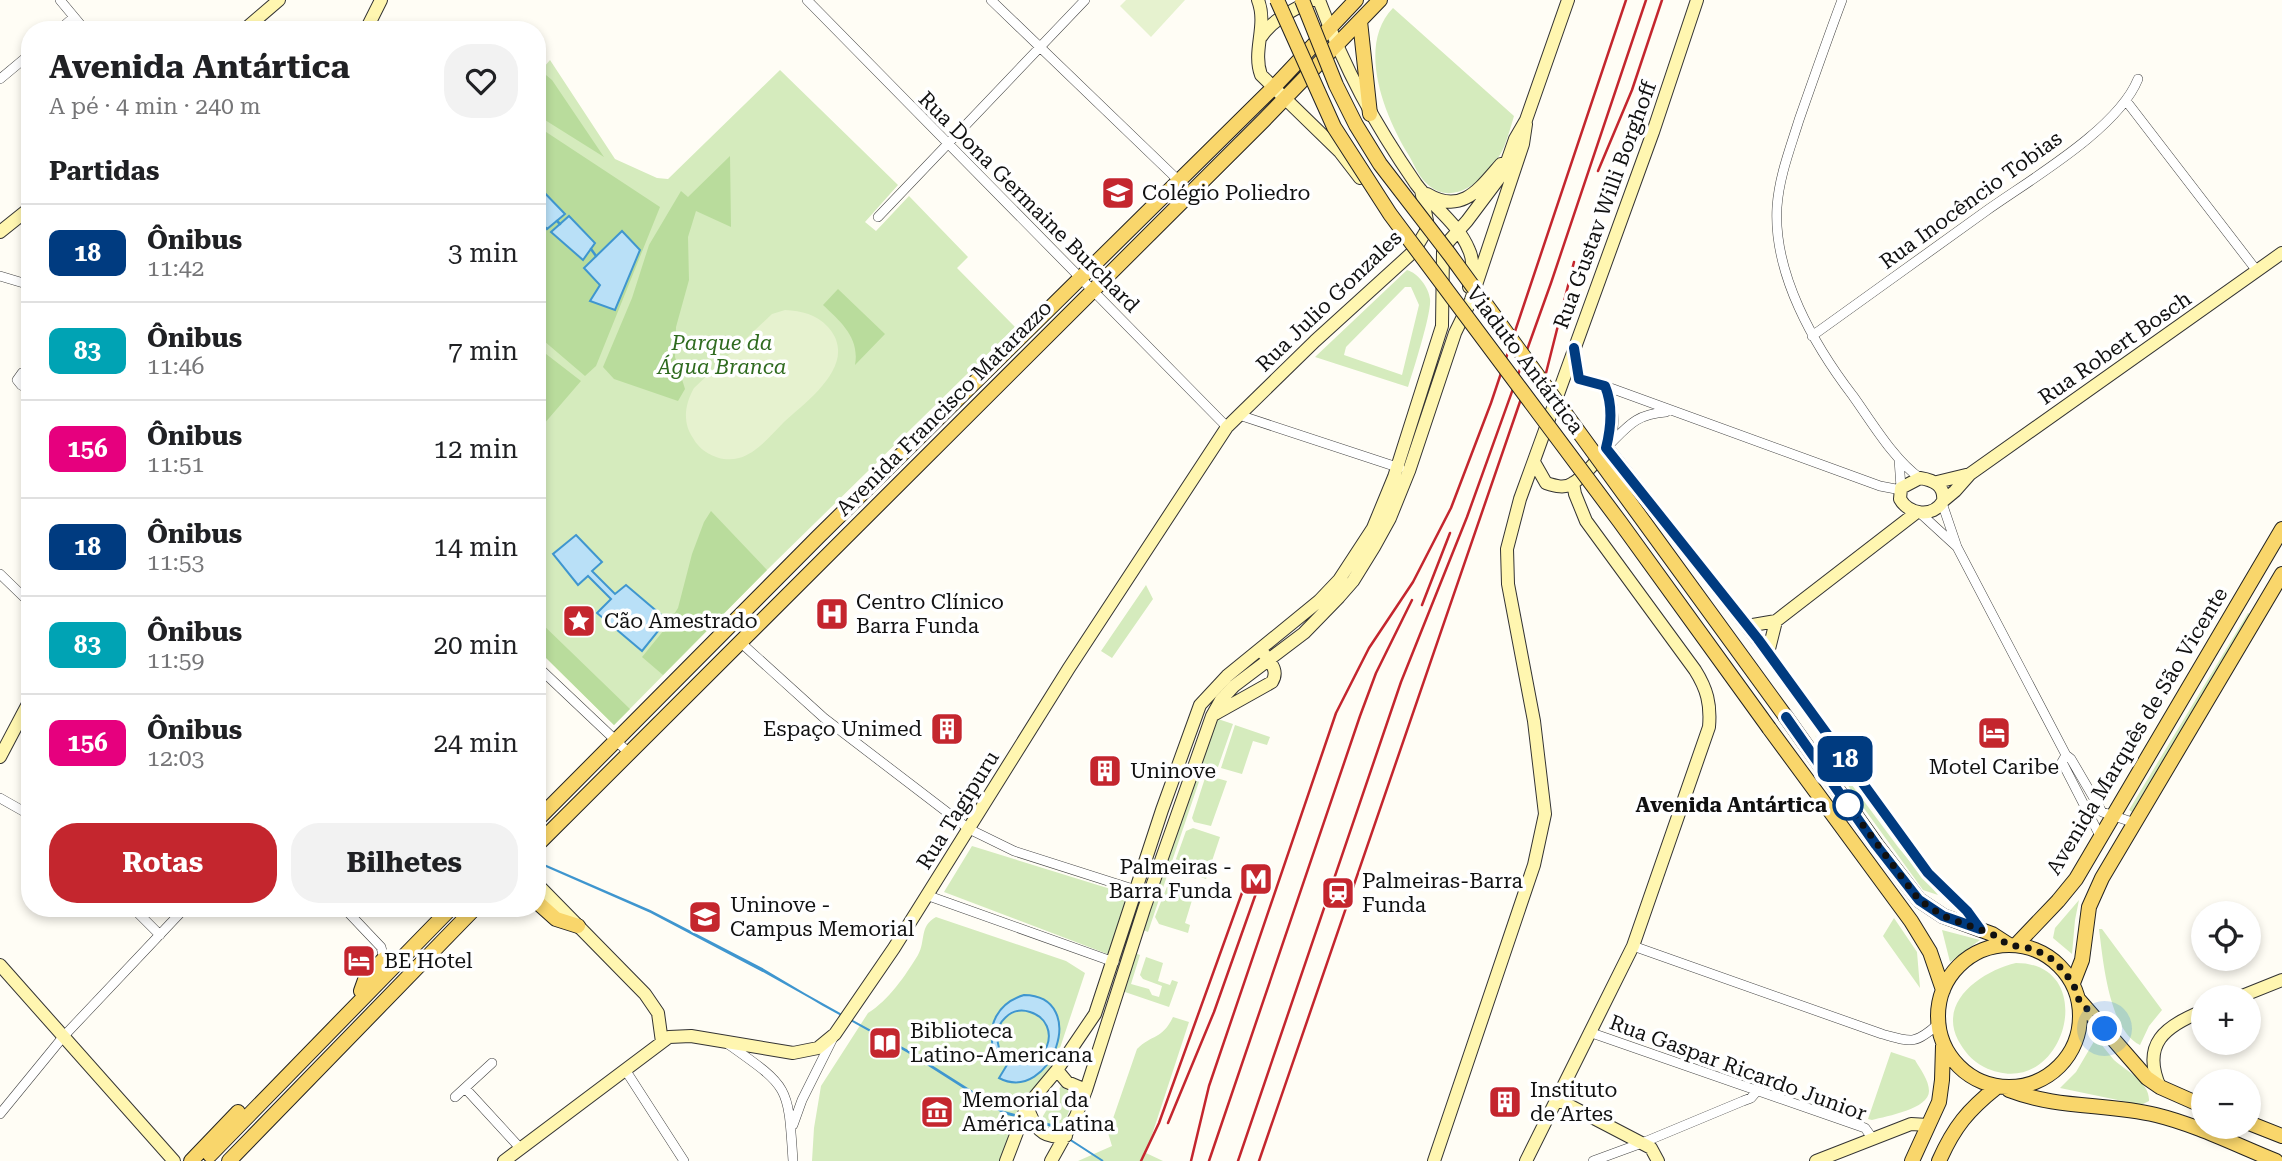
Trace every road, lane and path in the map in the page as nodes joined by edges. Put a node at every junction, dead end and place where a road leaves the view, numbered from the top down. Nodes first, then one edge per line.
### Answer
1 (60, 0) edge
2 (279, 0) edge
3 (380, 0) edge
4 (808, 0) edge
5 (991, 0) edge
6 (1085, 0) edge
7 (1258, 0) edge
8 (1277, 0) edge
9 (1302, 0) edge
10 (1312, 0) edge
11 (1319, 0) edge
12 (1356, 0) edge
13 (1380, 0) edge
14 (1569, 0) edge
15 (1697, 0) edge
16 (1842, 0) edge
17 (74, 17) junction
18 (69, 21) edge
19 (77, 21) edge
20 (254, 21) edge
21 (370, 21) edge
22 (1360, 21) junction
23 (1329, 27) junction
24 (1258, 44) junction
25 (1337, 45) junction
26 (1040, 46) junction
27 (21, 62) edge
28 (0, 79) edge
29 (2138, 79) dead end
30 (1274, 87) junction
31 (1286, 97) junction
32 (2127, 102) junction
33 (1370, 114) junction
34 (1526, 120) junction
35 (947, 143) junction
36 (1510, 154) junction
37 (1178, 180) junction
38 (1421, 190) junction
39 (21, 215) edge
40 (878, 217) dead end
41 (1460, 230) junction
42 (0, 232) edge
43 (1414, 251) junction
44 (2282, 253) edge
45 (2257, 271) junction
46 (0, 276) edge
47 (1080, 278) junction
48 (21, 282) edge
49 (1092, 290) junction
50 (1442, 295) junction
51 (1455, 333) junction
52 (1812, 336) junction
53 (1574, 348) junction
54 (1579, 379) junction
55 (1605, 386) junction
56 (1671, 412) junction
57 (1551, 414) junction
58 (1239, 415) junction
59 (1227, 427) junction
60 (1606, 448) junction
61 (1899, 457) junction
62 (1534, 462) junction
63 (1403, 469) junction
64 (1970, 474) junction
65 (1920, 478) junction
66 (1937, 482) junction
67 (1573, 483) junction
68 (1900, 492) junction
69 (1943, 502) junction
70 (1915, 511) junction
71 (2282, 528) edge
72 (1957, 547) junction
73 (2282, 574) edge
74 (0, 575) edge
75 (21, 595) edge
76 (1776, 621) junction
77 (1747, 626) junction
78 (739, 641) junction
79 (1261, 649) junction
80 (1768, 653) junction
81 (1269, 661) junction
82 (546, 674) edge
83 (1212, 716) junction
84 (21, 717) edge
85 (616, 740) junction
86 (629, 752) junction
87 (2066, 755) junction
88 (0, 757) edge
89 (0, 798) edge
90 (21, 810) edge
91 (546, 811) edge
92 (2112, 817) junction
93 (2134, 823) junction
94 (969, 829) junction
95 (546, 836) edge
96 (2100, 836) junction
97 (1136, 890) junction
98 (546, 893) edge
99 (926, 895) junction
100 (546, 910) edge
101 (142, 917) edge
102 (177, 917) edge
103 (353, 917) edge
104 (440, 917) edge
105 (466, 917) edge
106 (578, 926) junction
107 (1980, 929) junction
108 (160, 935) junction
109 (2013, 945) junction
110 (1633, 946) junction
111 (1114, 962) junction
112 (0, 965) edge
113 (385, 967) junction
114 (2282, 980) edge
115 (2073, 983) junction
116 (2261, 988) edge
117 (1943, 990) junction
118 (2079, 1000) junction
119 (372, 1014) junction
120 (2191, 1017) edge
121 (1938, 1024) junction
122 (1589, 1032) junction
123 (835, 1034) junction
124 (63, 1037) junction
125 (662, 1042) junction
126 (1942, 1042) junction
127 (726, 1043) junction
128 (492, 1063) dead end
129 (1057, 1070) junction
130 (626, 1071) junction
131 (2160, 1087) junction
132 (465, 1088) junction
133 (2000, 1088) junction
134 (1086, 1090) junction
135 (1757, 1091) junction
136 (455, 1097) dead end
137 (1557, 1099) junction
138 (2191, 1101) edge
139 (1027, 1106) junction
140 (0, 1114) edge
141 (1928, 1125) junction
142 (792, 1126) junction
143 (2261, 1128) edge
144 (1066, 1136) junction
145 (2282, 1136) edge
146 (1873, 1139) junction
147 (1642, 1143) junction
148 (521, 1149) junction
149 (199, 1158) edge
150 (174, 1161) edge
151 (229, 1161) edge
152 (241, 1161) edge
153 (503, 1161) edge
154 (684, 1161) edge
155 (793, 1161) edge
156 (1006, 1161) edge
157 (1051, 1161) edge
158 (1434, 1161) edge
159 (1526, 1161) edge
160 (1593, 1161) edge
161 (1658, 1161) edge
162 (1815, 1161) edge
163 (1912, 1161) edge
164 (1939, 1161) edge
165 (2276, 1161) edge

1 - 17 street
2 - 20 street
3 - 21 street
4 - 35 street, Rua Dona Germaine Burchard
5 - 26 street
6 - 26 street
7 - 24 street
8 - 117 main road, Viaduto Antártica, bridge
9 - 107 main road, Viaduto Antártica, bridge
10 - 24 street
11 - 23 street
12 - 23 main road, Avenida Francisco Matarazzo
13 - 22 main road, Avenida Francisco Matarazzo
14 - 34 street
15 - 53 street, Rua Gustav Willi Borghoff
16 - 52 street
17 - 18 street
17 - 19 street
22 - 25 main road, Avenida Francisco Matarazzo
22 - 33 main road
23 - 25 street
23 - 30 main road, Avenida Francisco Matarazzo
24 - 30 street
25 - 31 main road, Avenida Francisco Matarazzo
25 - 33 street
26 - 35 street
26 - 37 street
27 - 28 street
29 - 32 street, Rua Inocêncio Tobias
30 - 31 street
30 - 37 main road, Avenida Francisco Matarazzo
31 - 43 street
31 - 49 main road, Avenida Francisco Matarazzo
32 - 45 street
32 - 52 street, Rua Inocêncio Tobias
33 - 38 street
34 - 36 street
34 - 51 street
35 - 40 street
35 - 47 street, Rua Dona Germaine Burchard
36 - 38 street
36 - 41 street
37 - 47 main road, Avenida Francisco Matarazzo
38 - 41 street
38 - 43 street, Rua Julio Gonzales
39 - 42 street
41 - 50 street
41 - 51 street
43 - 50 street
43 - 58 street, Rua Julio Gonzales
44 - 45 street, Rua Robert Bosch
45 - 64 street, Rua Robert Bosch
46 - 48 street
47 - 49 street, Rua Dona Germaine Burchard
47 - 85 main road, Avenida Francisco Matarazzo
49 - 59 street, Rua Dona Germaine Burchard
49 - 78 main road, Avenida Francisco Matarazzo
50 - 63 street
51 - 63 street
52 - 61 street
53 - 54 street
53 - 57 street, Rua Gustav Willi Borghoff
54 - 55 street
54 - 57 street
55 - 56 street
55 - 60 street
56 - 60 street
56 - 68 street
57 - 62 street, Rua Gustav Willi Borghoff
58 - 59 street, Rua Julio Gonzales
58 - 63 street
59 - 94 street, Rua Tagipuru
60 - 67 street
60 - 77 street
61 - 65 street
61 - 68 street
62 - 67 street
62 - 158 street, Rua Gustav Willi Borghoff
63 - 79 street
63 - 81 street
64 - 66 street, Rua Robert Bosch
64 - 69 street, Rua Robert Bosch
65 - 66 street
65 - 68 street
66 - 69 street
67 - 110 street
68 - 70 street
69 - 70 street
69 - 72 street
70 - 72 street
70 - 76 street
71 - 92 main road, Avenida Marquês de São Vicente
72 - 87 street
73 - 93 main road, Avenida Marquês de São Vicente
74 - 75 street
76 - 77 street
76 - 80 street
77 - 80 street
78 - 86 main road, Avenida Francisco Matarazzo
78 - 94 street
79 - 81 street
79 - 97 street
80 - 107 street
81 - 83 street
81 - 83 street
82 - 85 street
83 - 134 street
84 - 88 street
85 - 86 street
85 - 91 main road, Avenida Francisco Matarazzo
86 - 95 main road, Avenida Francisco Matarazzo
87 - 92 street
87 - 96 street
89 - 90 street
92 - 93 street
92 - 96 main road, Avenida Marquês de São Vicente
93 - 115 main road, Avenida Marquês de São Vicente
94 - 97 street
94 - 99 street, Rua Tagipuru
96 - 109 main road, Avenida Marquês de São Vicente
97 - 111 street
98 - 106 street
99 - 111 street
99 - 123 street, Rua Tagipuru
100 - 106 main road
101 - 108 street
102 - 108 street
103 - 113 street
104 - 113 main road
105 - 119 main road
106 - 125 street
107 - 109 main road
108 - 124 street
109 - 115 main road
109 - 117 main road
110 - 121 street
110 - 122 street
111 - 129 street
112 - 124 street
113 - 149 main road
113 - 149 main road
114 - 116 street
115 - 118 main road
117 - 121 main road
118 - 131 main road
118 - 133 main road
119 - 151 main road
119 - 152 main road
120 - 131 street
121 - 126 main road
122 - 135 street, Rua Gaspar Ricardo Junior
122 - 137 street
123 - 127 street, Rua Tagipuru
123 - 142 street
124 - 140 street
124 - 150 street
125 - 127 street, Rua Tagipuru
125 - 130 street
126 - 133 main road
126 - 141 main road
127 - 142 street
128 - 132 street
129 - 134 street
129 - 139 street
130 - 148 street
130 - 154 street
131 - 138 main road
132 - 136 street
132 - 148 street
133 - 164 main road
133 - 165 main road
134 - 144 street
135 - 146 street, Rua Gaspar Ricardo Junior
135 - 147 street
137 - 147 street
137 - 159 street
139 - 144 street
139 - 156 street
141 - 146 street
141 - 163 main road
142 - 155 street
143 - 145 main road
144 - 157 street
146 - 162 street
147 - 160 street
147 - 161 street
148 - 153 street

